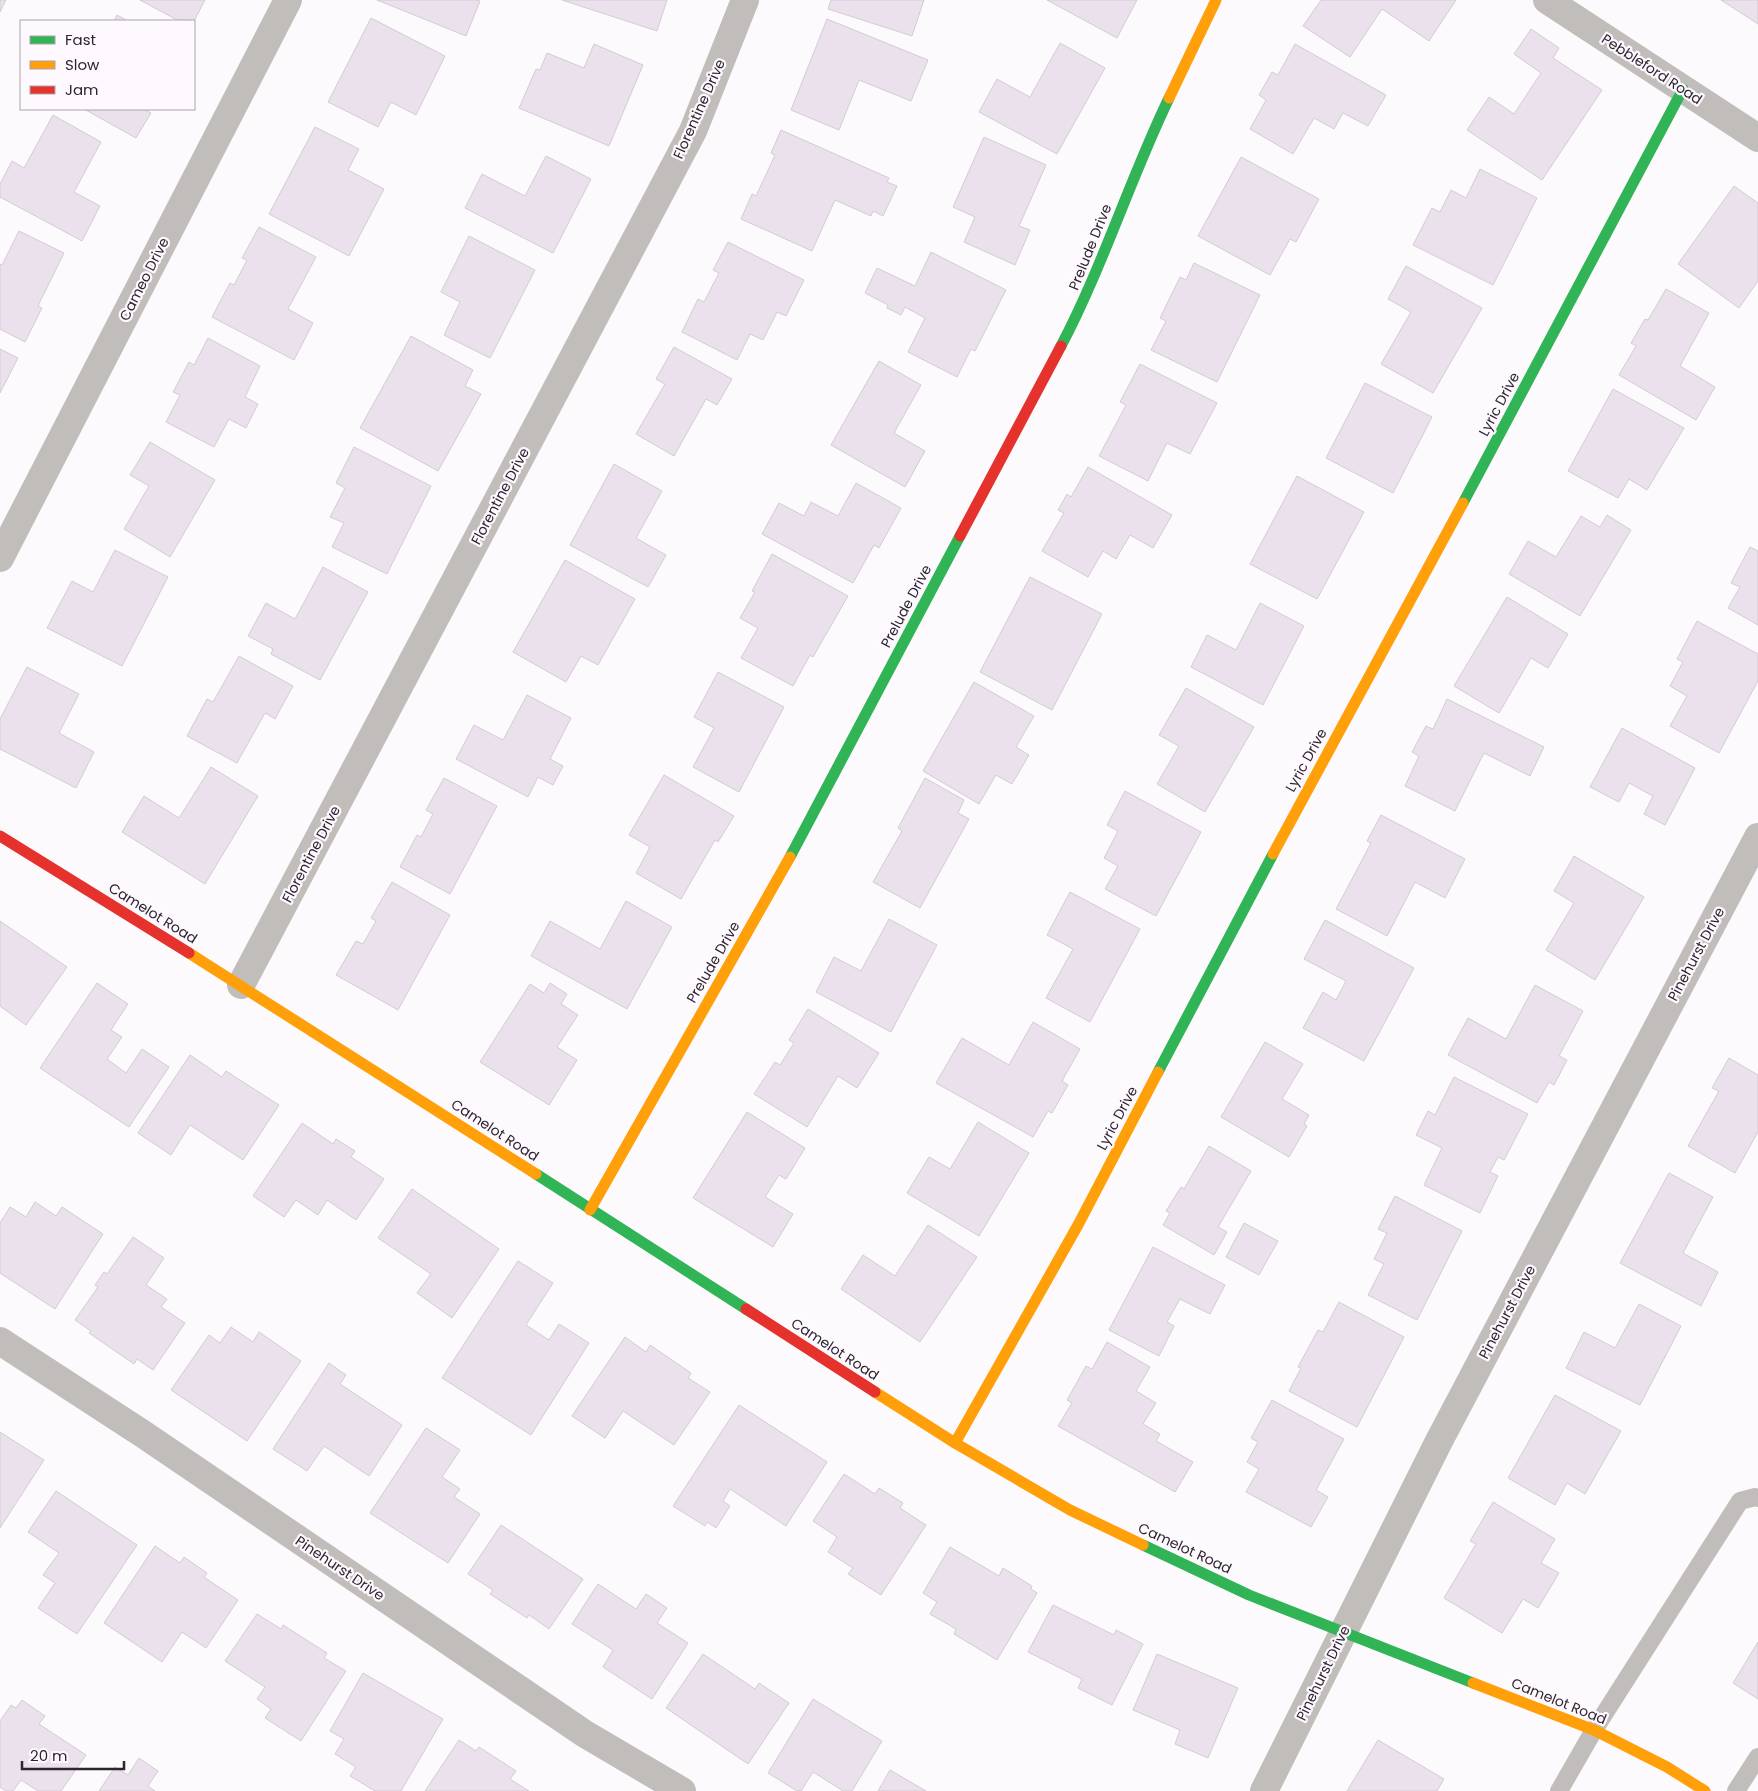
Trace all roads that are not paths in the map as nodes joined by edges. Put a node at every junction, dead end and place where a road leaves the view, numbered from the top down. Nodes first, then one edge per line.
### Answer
1 (288, 0) edge
2 (745, 0) edge
3 (1216, 0) edge
4 (1547, 0) edge
5 (1683, 89) junction
6 (1758, 138) edge
7 (0, 558) edge
8 (0, 836) edge
9 (1758, 837) edge
10 (241, 985) junction
11 (590, 1210) junction
12 (0, 1342) edge
13 (954, 1443) junction
14 (1758, 1498) edge
15 (1344, 1631) junction
16 (1594, 1730) junction
17 (1758, 1756) edge
18 (682, 1791) edge
19 (1264, 1791) edge
20 (1559, 1791) edge
21 (1706, 1791) edge
22 (1736, 1791) edge

1 - 7 street, Cameo Drive
2 - 10 street, Florentine Drive
3 - 11 street, Prelude Drive
4 - 5 street, Pebbleford Road
5 - 6 street, Pebbleford Road
5 - 13 street, Lyric Drive
8 - 10 street, Camelot Road
9 - 15 street, Pinehurst Drive
10 - 11 street, Camelot Road
11 - 13 street, Camelot Road
12 - 18 street, Pinehurst Drive
13 - 15 street, Camelot Road
14 - 16 lane
15 - 16 street, Camelot Road
15 - 19 street, Pinehurst Drive
16 - 20 lane
16 - 21 street, Camelot Road
17 - 22 lane

